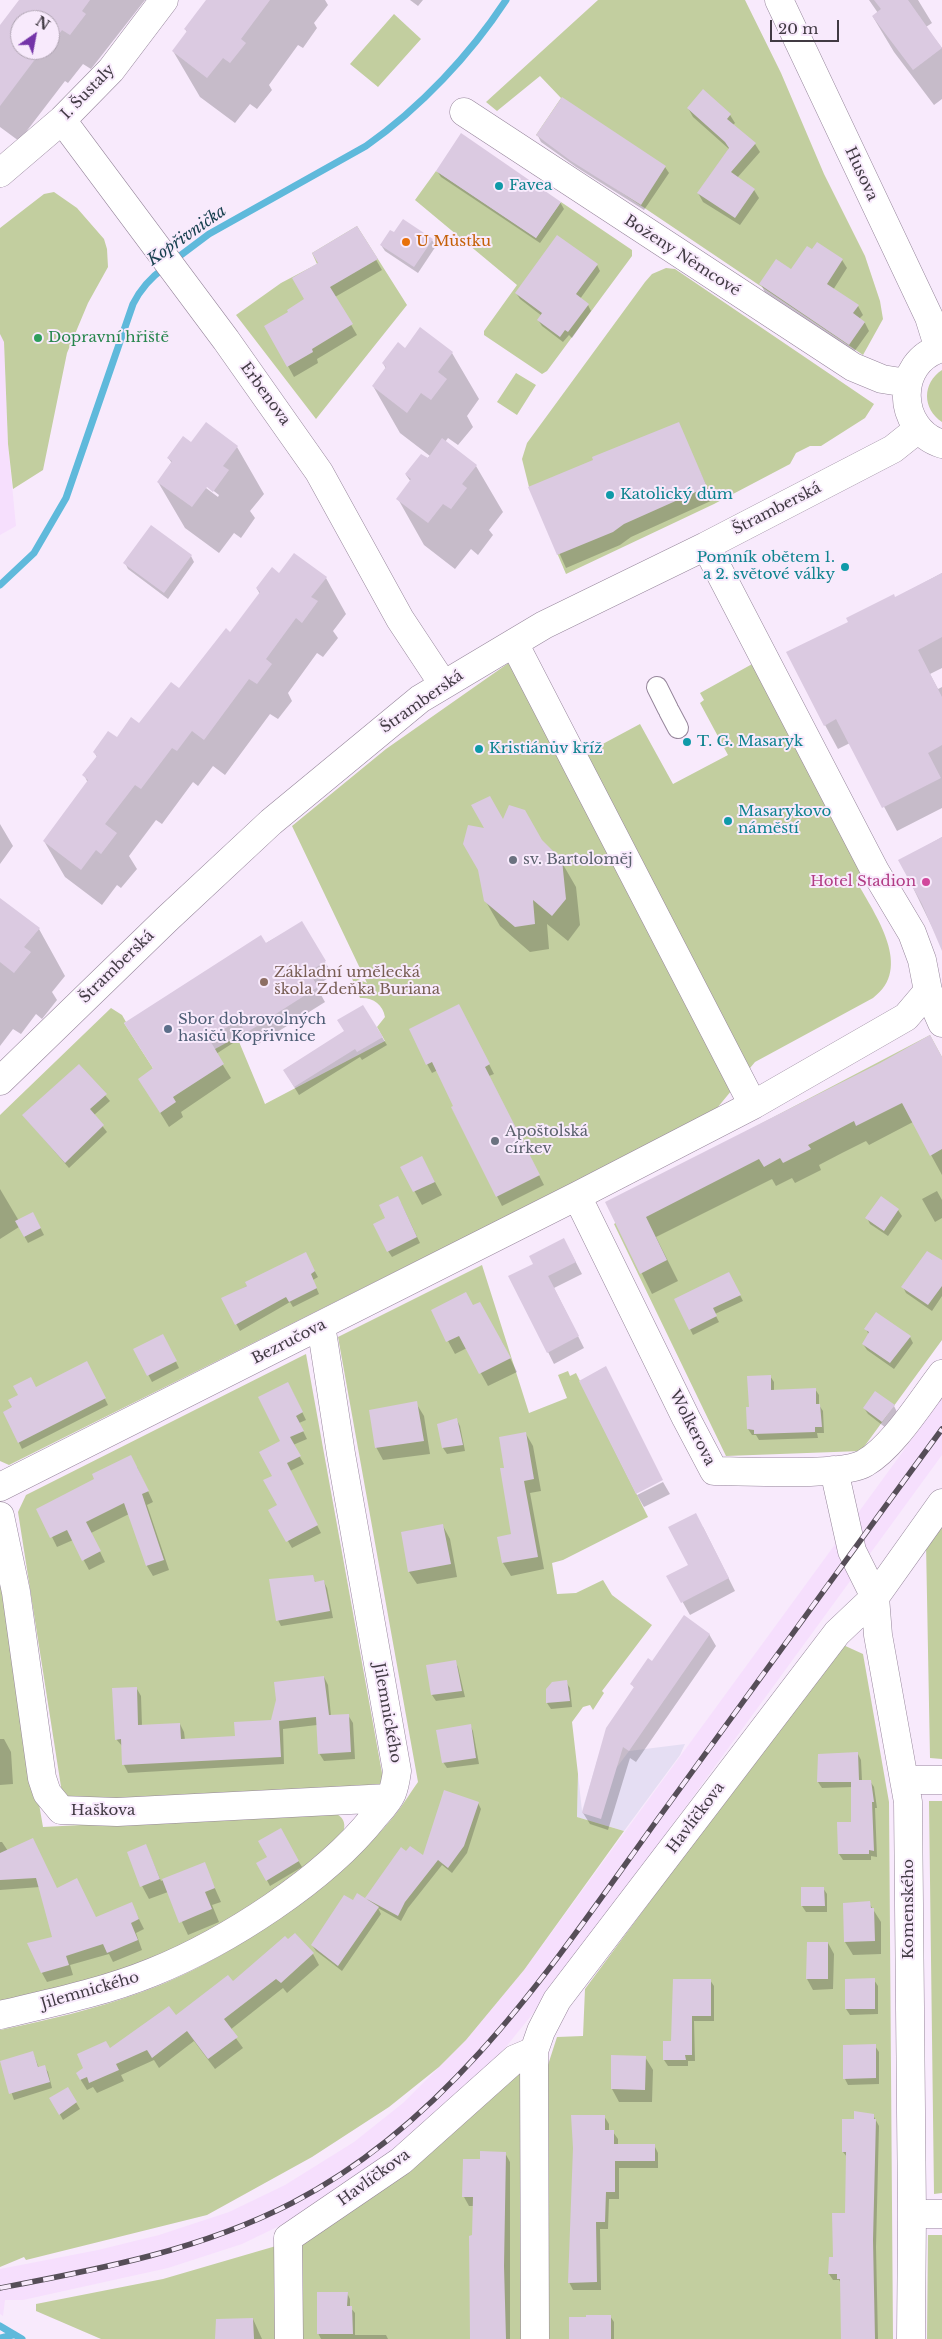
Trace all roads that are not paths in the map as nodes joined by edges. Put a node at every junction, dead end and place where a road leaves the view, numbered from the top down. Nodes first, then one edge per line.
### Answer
1 (164, 0) edge
2 (779, 0) edge
3 (464, 112) dead end
4 (62, 120) junction
5 (0, 173) edge
6 (940, 348) edge
7 (907, 383) junction
8 (918, 428) junction
9 (942, 444) edge
10 (706, 546) junction
11 (514, 643) junction
12 (443, 684) junction
13 (658, 687) dead end
14 (672, 716) dead end
15 (928, 991) junction
16 (942, 1023) edge
17 (0, 1081) edge
18 (752, 1105) junction
19 (577, 1196) junction
20 (321, 1325) junction
21 (942, 1374) edge
22 (834, 1470) junction
23 (0, 1488) edge
24 (942, 1504) edge
25 (0, 1516) edge
26 (875, 1597) junction
27 (904, 1780) junction
28 (942, 1780) edge
29 (389, 1798) junction
30 (0, 2015) edge
31 (534, 2051) junction
32 (912, 2214) junction
33 (942, 2214) edge
34 (288, 2339) edge
35 (535, 2339) edge
36 (911, 2339) edge

1 - 4 street, I. Šustaly
2 - 6 street, Husova
3 - 7 street, Boženy Němcové
4 - 5 street, I. Šustaly
4 - 12 street, Erbenova
6 - 7 street
7 - 8 street
8 - 9 street
8 - 10 street, Štramberská
10 - 11 street, Štramberská
10 - 15 street
11 - 12 street, Štramberská
11 - 18 street
12 - 17 street, Štramberská
13 - 14 street
15 - 16 street
15 - 18 street
18 - 19 street
19 - 20 street, Bezručova
19 - 22 street, Wolkerova
20 - 23 street, Bezručova
20 - 29 street, Jilemnického
21 - 22 street, Wolkerova
22 - 26 street
24 - 26 street
25 - 29 street, Haškova
26 - 27 street, Komenského
26 - 31 street, Havlíčkova
27 - 28 street
27 - 32 street, Komenského
29 - 30 street, Jilemnického
31 - 34 street, Havlíčkova
31 - 35 street, Havlíčkova
32 - 33 street
32 - 36 street, Komenského

